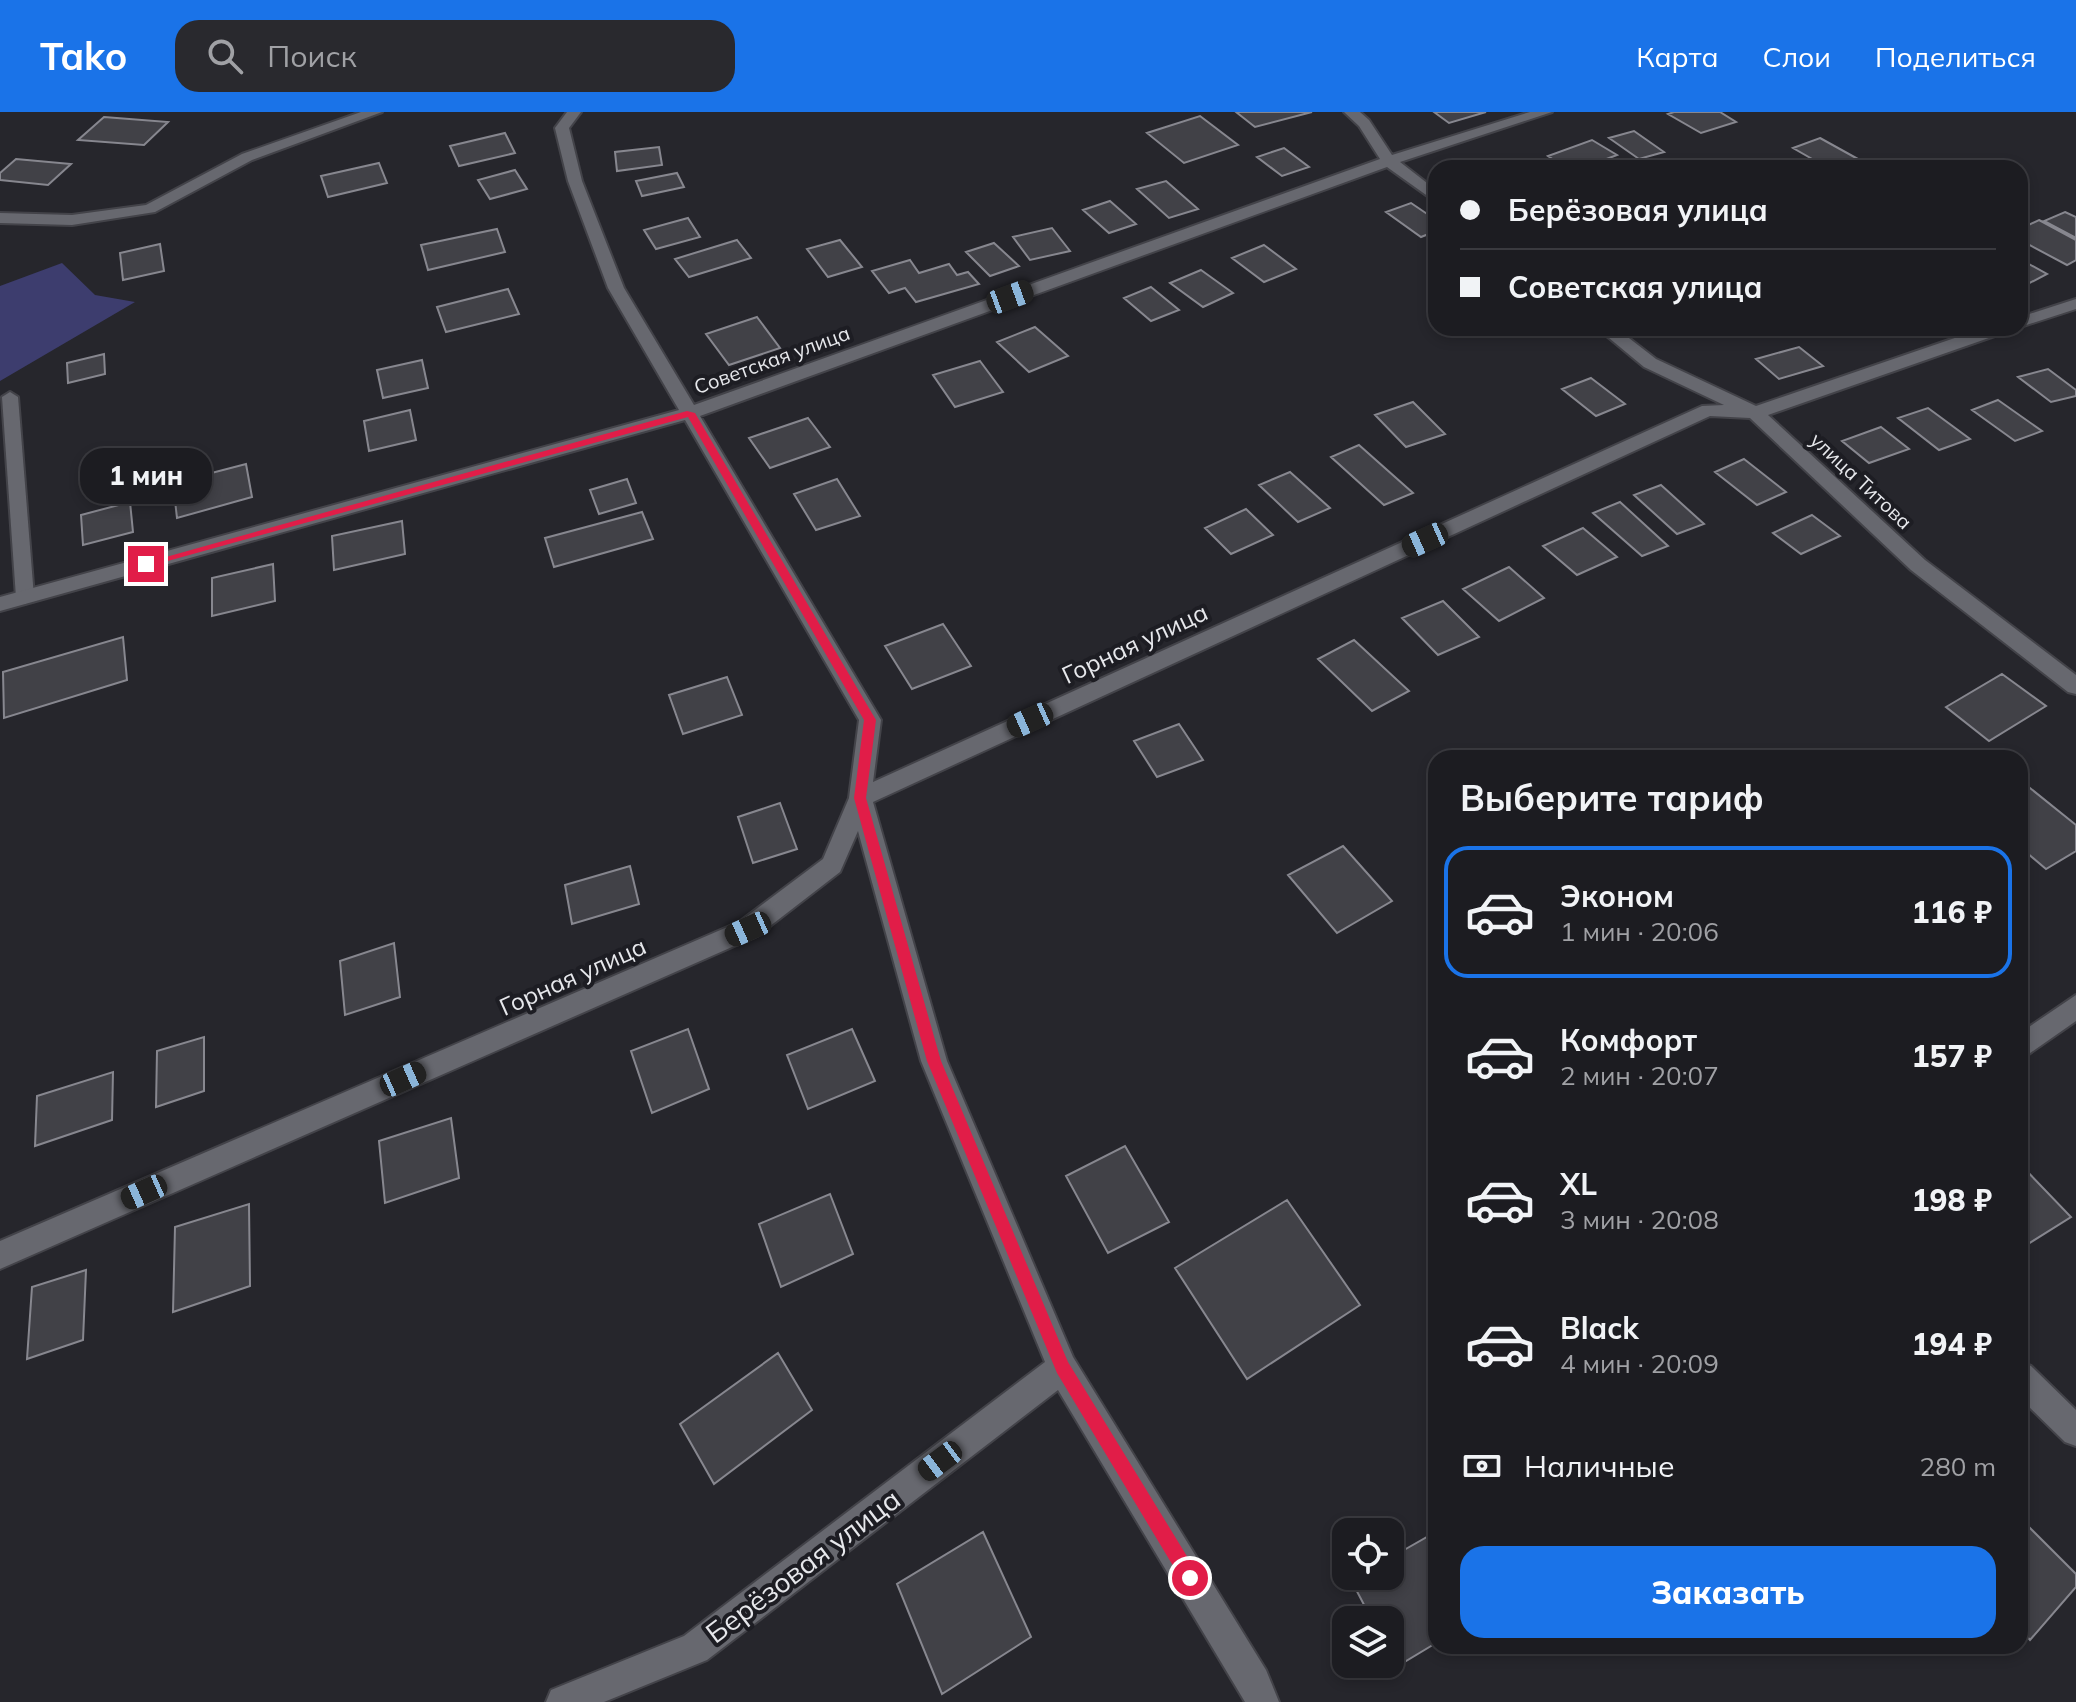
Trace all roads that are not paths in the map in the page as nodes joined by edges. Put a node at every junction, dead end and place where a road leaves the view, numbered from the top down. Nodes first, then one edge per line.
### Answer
1 (375, 112) edge
2 (574, 112) edge
3 (1351, 112) edge
4 (1545, 112) edge
5 (1389, 161) junction
6 (1428, 191) edge
7 (0, 218) edge
8 (2076, 304) edge
9 (2028, 319) edge
10 (1615, 336) edge
11 (1977, 336) edge
12 (10, 397) dead end
13 (690, 413) junction
14 (1755, 413) junction
15 (25, 597) junction
16 (0, 604) edge
17 (2076, 686) edge
18 (860, 798) junction
19 (2076, 1006) edge
20 (2028, 1042) edge
21 (0, 1255) edge
22 (1062, 1368) junction
23 (2028, 1385) edge
24 (2076, 1431) edge
25 (563, 1702) edge
26 (1262, 1702) edge

1 - 7 street
2 - 13 street
3 - 5 street
4 - 5 street, Советская улица
5 - 6 street
5 - 13 street, Советская улица
8 - 9 street
10 - 14 street, улица Титова
11 - 14 street, Горная улица
12 - 15 lane
13 - 15 street, Советская улица
13 - 18 street
14 - 17 street, улица Титова
14 - 18 street, Горная улица
15 - 16 street, Советская улица
18 - 21 street, Горная улица
18 - 22 street
19 - 20 street
22 - 25 street, Берёзовая улица
22 - 26 street
23 - 24 street

